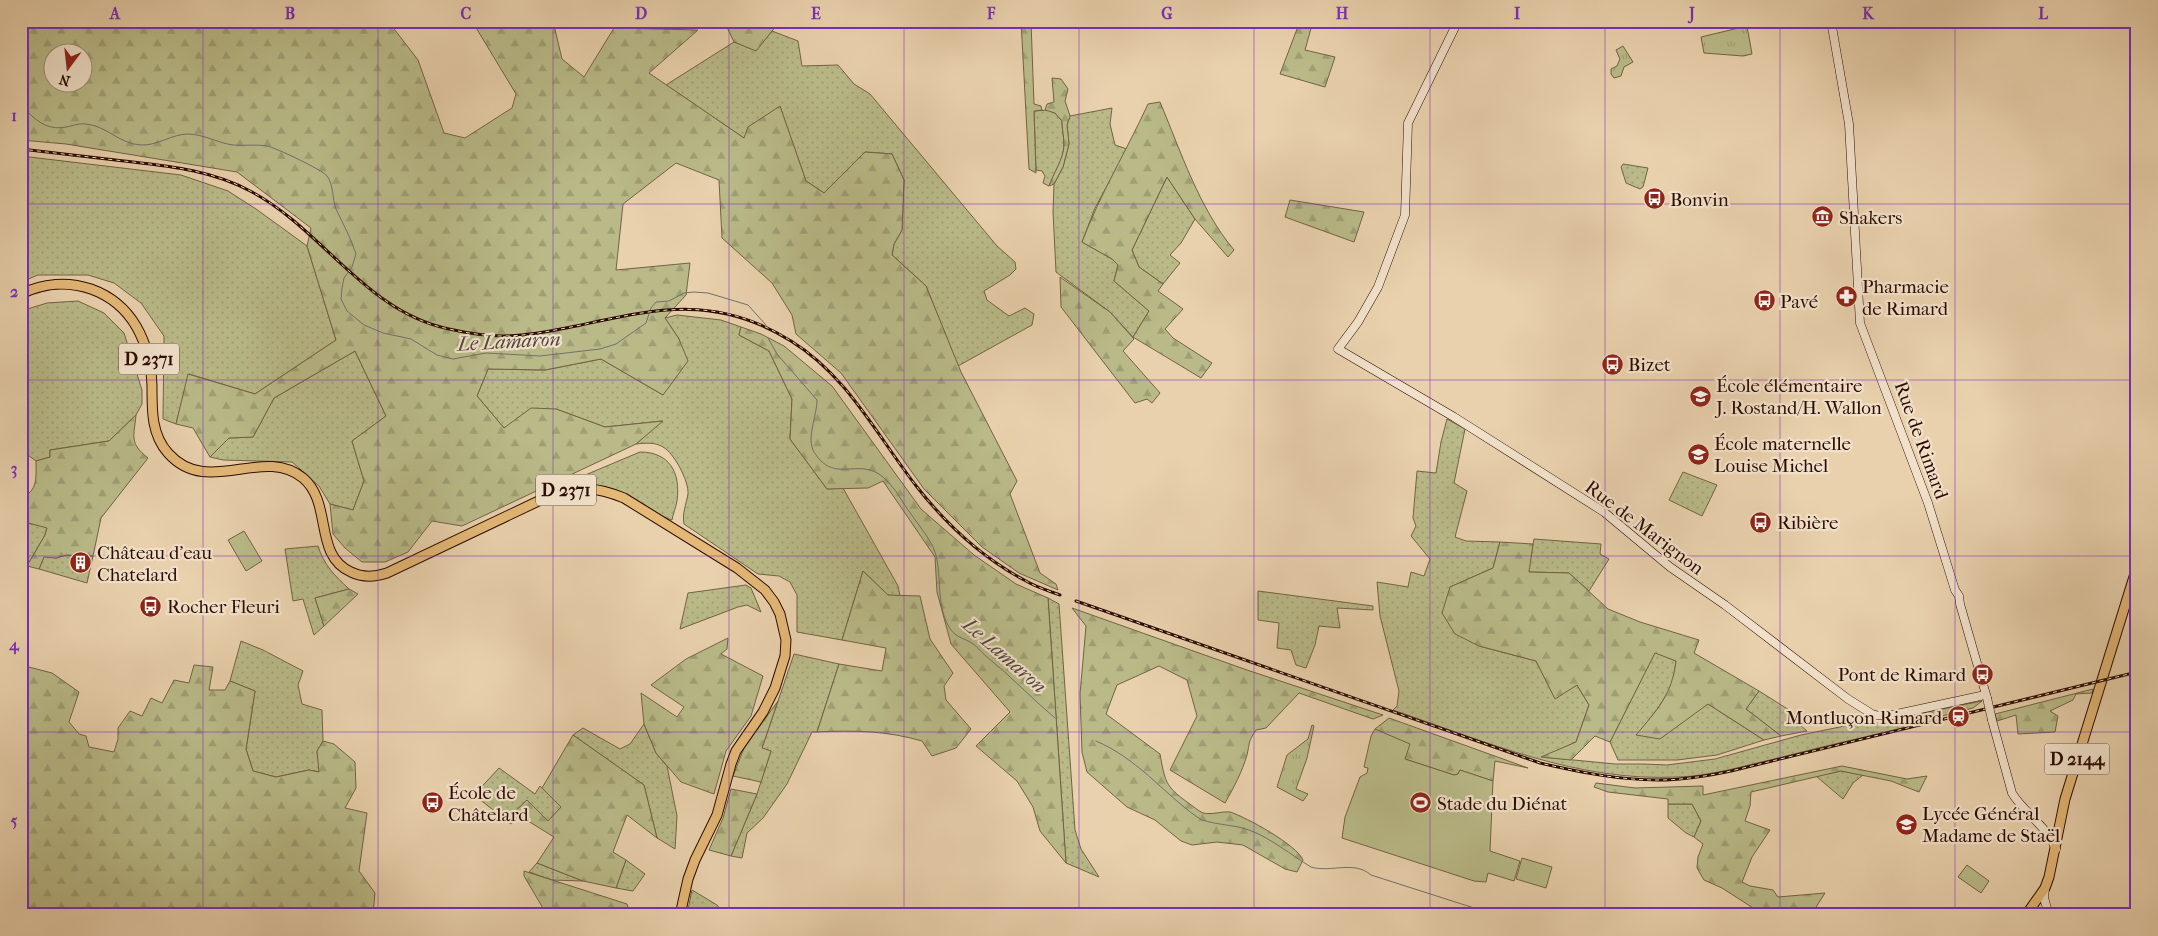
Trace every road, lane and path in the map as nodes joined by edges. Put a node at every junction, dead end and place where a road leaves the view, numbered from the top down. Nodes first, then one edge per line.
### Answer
1 (1458, 21) edge
2 (1831, 21) edge
3 (21, 290) edge
4 (21, 294) edge
5 (232, 471) junction
6 (2137, 566) edge
7 (1986, 696) junction
8 (2054, 845) junction
9 (2045, 888) junction
10 (2035, 900) junction
11 (2047, 911) edge
12 (680, 915) edge
13 (2026, 915) edge

1 - 7 street, Rue de Marignon
2 - 7 street, Rue de Rimard
3 - 5 main road, D 2371
4 - 5 main road, D 2371
5 - 12 main road, D 2371
6 - 8 main road, D 2144
7 - 8 street, Rue de Rimard, bridge
8 - 9 main road, D 2144
8 - 10 main road, D 2144
9 - 10 main road, D 2144
9 - 11 street
10 - 11 street
10 - 13 main road, D 2144

